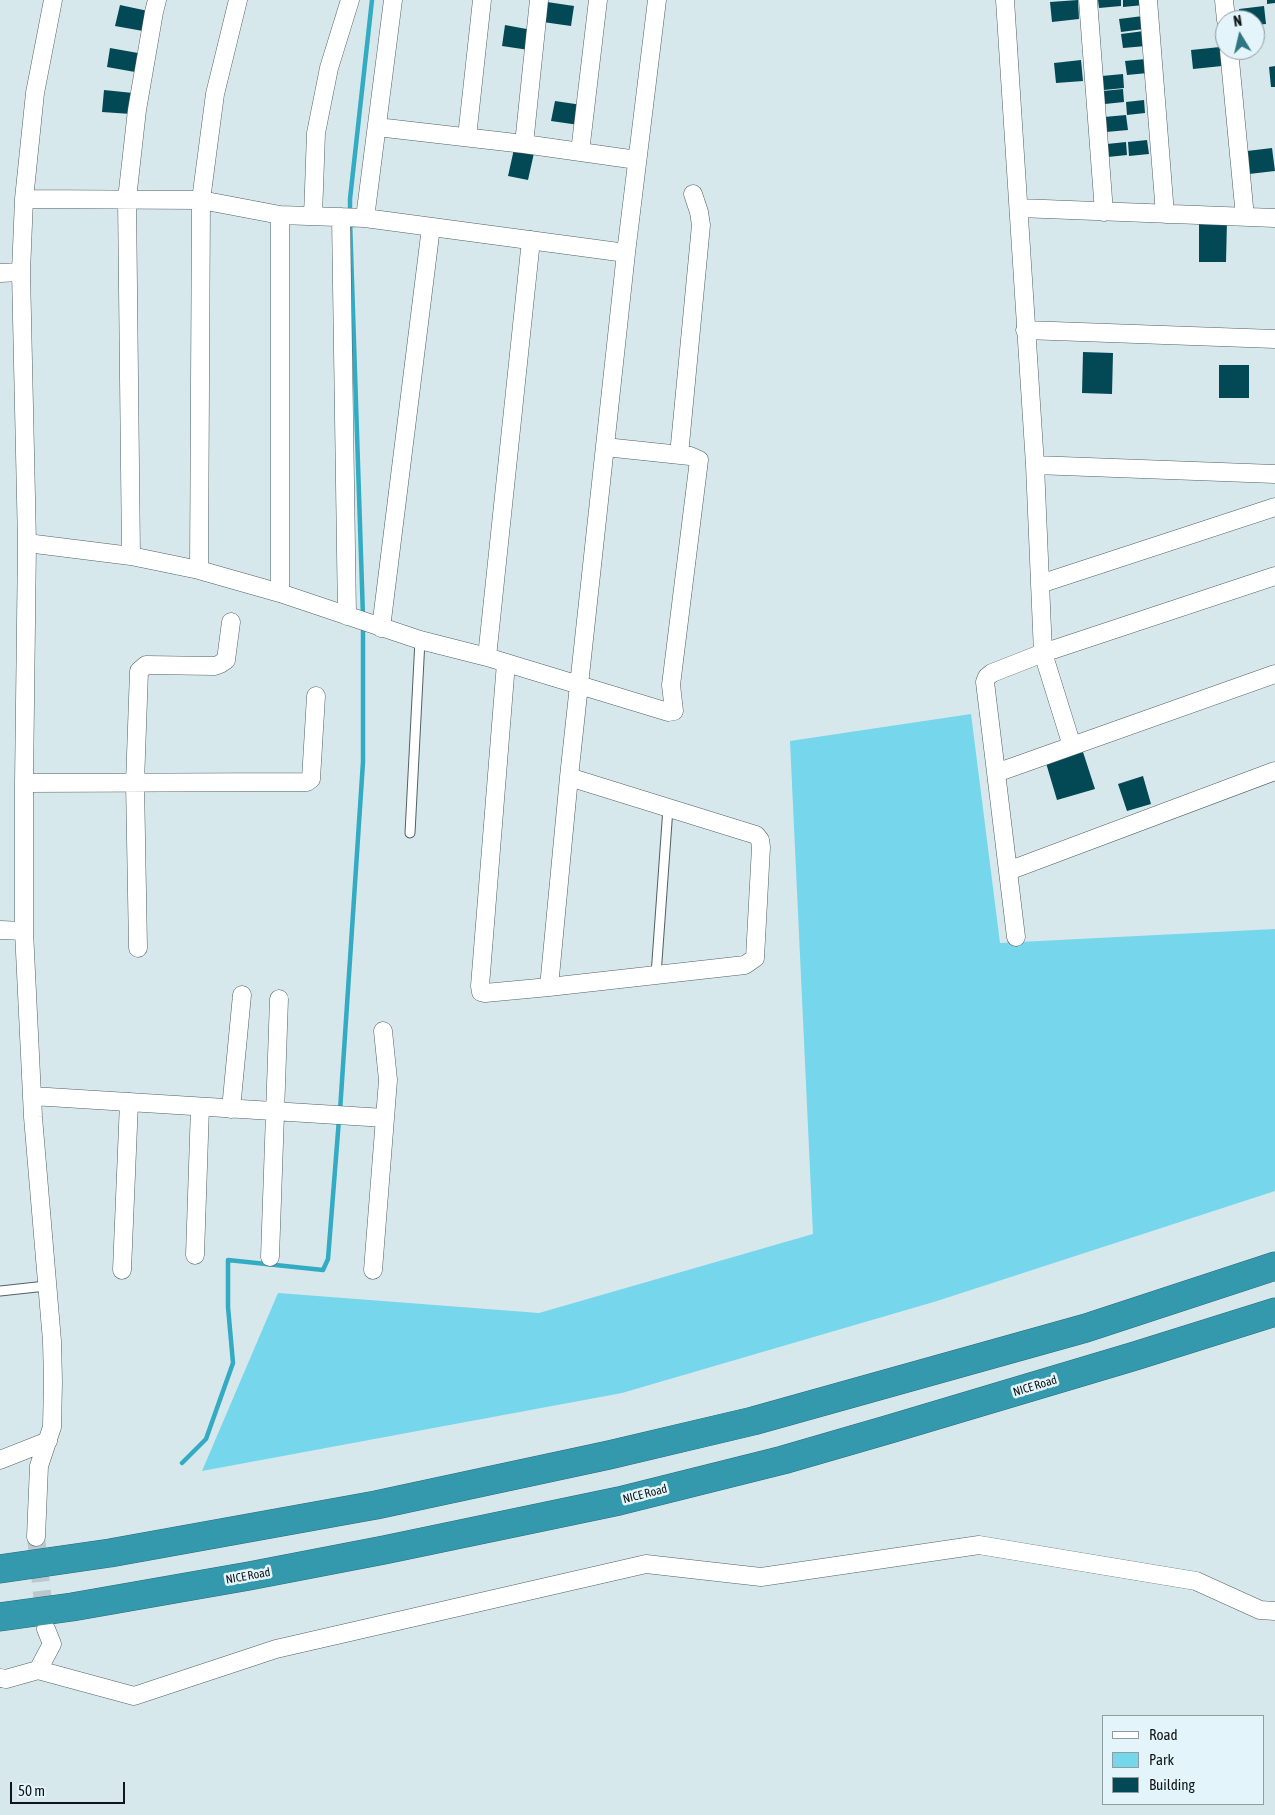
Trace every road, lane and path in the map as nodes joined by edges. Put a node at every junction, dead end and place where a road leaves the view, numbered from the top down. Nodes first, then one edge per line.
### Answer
1 (54, 0) edge
2 (158, 0) edge
3 (238, 0) edge
4 (350, 0) edge
5 (393, 0) edge
6 (482, 0) edge
7 (539, 0) edge
8 (598, 0) edge
9 (657, 0) edge
10 (1005, 0) edge
11 (1088, 0) edge
12 (1148, 0) edge
13 (1230, 60) edge
14 (377, 127) junction
15 (467, 138) junction
16 (524, 144) junction
17 (580, 152) junction
18 (637, 160) junction
19 (693, 194) dead end
20 (127, 198) junction
21 (24, 199) junction
22 (201, 200) junction
23 (1019, 208) junction
24 (1104, 212) junction
25 (1165, 214) junction
26 (280, 215) junction
27 (312, 216) junction
28 (341, 217) junction
29 (1245, 217) junction
30 (365, 218) junction
31 (1275, 218) edge
32 (431, 227) junction
33 (531, 240) junction
34 (626, 253) junction
35 (21, 272) junction
36 (0, 273) edge
37 (1025, 330) junction
38 (1275, 339) edge
39 (605, 447) junction
40 (678, 455) junction
41 (1035, 465) junction
42 (1275, 474) edge
43 (1275, 507) edge
44 (27, 543) junction
45 (131, 556) junction
46 (199, 570) junction
47 (1275, 576) edge
48 (1040, 584) junction
49 (280, 593) junction
50 (347, 616) junction
51 (231, 622) dead end
52 (381, 628) junction
53 (420, 640) junction
54 (1043, 653) junction
55 (487, 657) junction
56 (506, 663) junction
57 (1275, 674) edge
58 (580, 686) junction
59 (316, 696) dead end
60 (1072, 746) junction
61 (1275, 771) edge
62 (996, 773) junction
63 (569, 778) junction
64 (24, 783) junction
65 (135, 783) junction
66 (668, 808) junction
67 (410, 833) dead end
68 (1008, 871) junction
69 (0, 930) edge
70 (24, 932) junction
71 (1016, 937) dead end
72 (138, 948) dead end
73 (656, 975) junction
74 (549, 987) junction
75 (242, 994) dead end
76 (279, 999) dead end
77 (383, 1031) dead end
78 (32, 1096) junction
79 (129, 1102) junction
80 (200, 1107) junction
81 (231, 1109) junction
82 (274, 1112) junction
83 (385, 1118) junction
84 (195, 1255) dead end
85 (270, 1258) dead end
86 (1275, 1266) edge
87 (122, 1270) dead end
88 (373, 1270) dead end
89 (46, 1286) junction
90 (0, 1291) edge
91 (1275, 1312) edge
92 (48, 1441) junction
93 (0, 1460) edge
94 (36, 1537) tunnel mouth
95 (0, 1569) edge
96 (1275, 1611) edge
97 (0, 1617) edge
98 (46, 1629) tunnel mouth
99 (38, 1670) junction
100 (0, 1678) edge

1 - 21 street
2 - 20 street
3 - 22 street
4 - 27 street
5 - 14 street
6 - 15 street
7 - 16 street
8 - 17 street
9 - 18 street
10 - 23 street
11 - 24 street
12 - 25 street
13 - 29 street
14 - 15 street
14 - 30 street
15 - 16 street
16 - 17 street
17 - 18 street
18 - 34 street
19 - 40 street
20 - 21 street
20 - 22 street
20 - 45 street
21 - 35 street
22 - 26 street
22 - 46 street
23 - 24 street
23 - 37 street
24 - 25 street
25 - 29 street
26 - 27 street
26 - 49 street
27 - 28 street
28 - 30 street
28 - 50 street
29 - 31 street
30 - 32 street
32 - 33 street
32 - 52 street
33 - 34 street
33 - 55 street
34 - 39 street
35 - 36 street
35 - 44 street
37 - 38 street
37 - 41 street
39 - 40 street
39 - 58 street
40 - 58 street
41 - 42 street
41 - 48 street
43 - 48 street
44 - 45 street
44 - 64 street
45 - 46 street
46 - 49 street
47 - 54 street
48 - 54 street
49 - 50 street
50 - 52 street
51 - 65 street
52 - 53 street
53 - 55 street
53 - 67 lane
54 - 60 street
54 - 62 street
55 - 56 street
56 - 58 street
56 - 74 street
57 - 60 street
58 - 63 street
59 - 65 street
60 - 62 street
61 - 68 street
62 - 68 street
63 - 66 street
63 - 74 street
64 - 65 street
64 - 70 street
65 - 72 street
66 - 73 lane
66 - 73 street
68 - 71 street
69 - 70 street
70 - 78 street
73 - 74 street
75 - 81 street
76 - 82 street
77 - 83 street
78 - 79 street
78 - 89 street
79 - 80 street
79 - 87 street
80 - 81 street
80 - 84 street
81 - 82 street
82 - 83 street
82 - 85 street
83 - 88 street
86 - 95 highway
89 - 90 lane
89 - 92 street
91 - 97 highway, NICE Road
92 - 93 street
92 - 94 street
96 - 99 street
98 - 99 street
99 - 100 street

